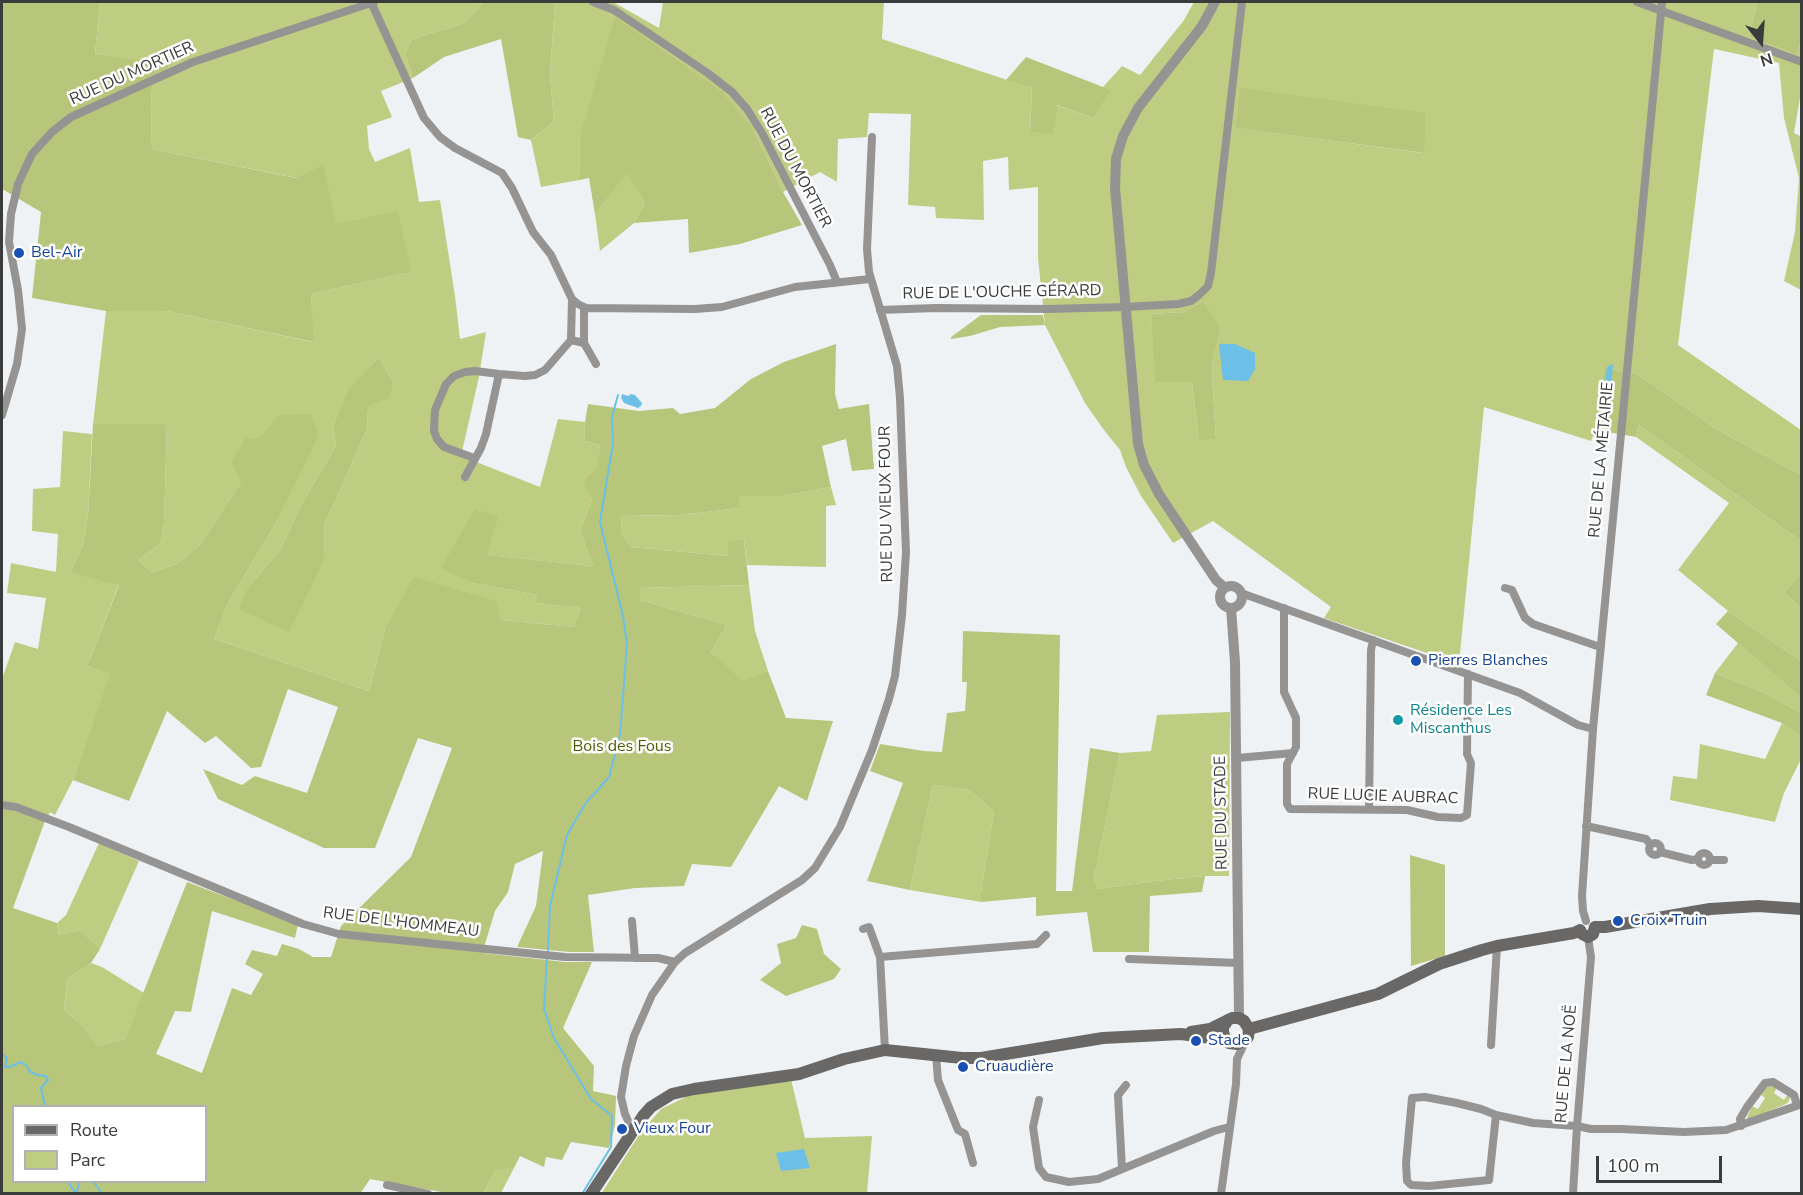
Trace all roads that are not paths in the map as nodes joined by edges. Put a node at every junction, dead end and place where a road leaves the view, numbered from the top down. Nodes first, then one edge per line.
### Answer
1 (373, 2) edge
2 (593, 2) edge
3 (1215, 2) edge
4 (1242, 2) edge
5 (1637, 2) edge
6 (1661, 6) edge
7 (1802, 62) edge
8 (872, 137) dead end
9 (5, 243) edge
10 (870, 279) junction
11 (837, 282) junction
12 (572, 299) junction
13 (584, 307) junction
14 (1125, 307) junction
15 (880, 310) junction
16 (572, 340) junction
17 (584, 344) junction
18 (596, 364) dead end
19 (499, 374) junction
20 (2, 381) edge
21 (13, 381) junction
22 (2, 415) edge
23 (474, 458) junction
24 (465, 477) dead end
25 (1225, 588) junction
26 (1505, 588) dead end
27 (1241, 593) junction
28 (1231, 608) junction
29 (1284, 608) junction
30 (1373, 640) junction
31 (1600, 647) junction
32 (1468, 674) junction
33 (1593, 729) junction
34 (1293, 753) junction
35 (1237, 758) junction
36 (2, 804) edge
37 (1369, 809) junction
38 (1586, 826) junction
39 (1724, 860) dead end
40 (1802, 909) edge
41 (632, 921) dead end
42 (863, 928) dead end
43 (1587, 929) junction
44 (1046, 935) dead end
45 (1497, 946) junction
46 (880, 957) junction
47 (635, 958) junction
48 (1129, 958) dead end
49 (675, 962) junction
50 (1239, 963) junction
51 (1234, 1019) junction
52 (1181, 1034) junction
53 (1247, 1035) junction
54 (1228, 1040) junction
55 (1491, 1045) dead end
56 (885, 1050) junction
57 (936, 1055) junction
58 (1237, 1059) junction
59 (1126, 1085) dead end
60 (1039, 1100) dead end
61 (1799, 1104) edge
62 (1496, 1114) junction
63 (1577, 1126) junction
64 (1741, 1126) junction
65 (1229, 1127) junction
66 (634, 1128) junction
67 (973, 1163) dead end
68 (1122, 1169) junction
69 (387, 1185) dead end
70 (428, 1194) edge
71 (591, 1194) edge
72 (1221, 1194) edge
73 (1573, 1194) edge

1 - 9 street, RUE DU MORTIER
1 - 12 street
2 - 11 street, RUE DU MORTIER
3 - 14 street
4 - 14 street, RUE DE L'OUCHE GÉRARD
5 - 6 street
6 - 7 street
6 - 31 street, RUE DE LA MÉTAIRIE
8 - 10 street, RUE DU VIEUX FOUR
9 - 21 street, RUE DU MORTIER
10 - 11 street
10 - 15 street, RUE DU VIEUX FOUR
11 - 13 street
12 - 13 street
12 - 16 street
13 - 17 street
14 - 15 street, RUE DE L'OUCHE GÉRARD
14 - 25 street
15 - 49 street, RUE DU VIEUX FOUR
16 - 17 street
16 - 19 street
17 - 18 street
19 - 23 street
19 - 23 street
20 - 21 street
21 - 22 street, RUE DU MORTIER
23 - 24 street
25 - 27 street
25 - 28 street
26 - 31 street
27 - 28 street
27 - 29 street
28 - 35 street, RUE DU STADE
29 - 30 street
29 - 34 street, RUE LUCIE AUBRAC
30 - 32 street
30 - 37 street
31 - 33 street, RUE DE LA MÉTAIRIE
32 - 33 street
32 - 37 street, RUE LUCIE AUBRAC
33 - 38 street, RUE DE LA MÉTAIRIE
34 - 35 street
34 - 37 street, RUE LUCIE AUBRAC
35 - 50 street, RUE DU STADE
36 - 47 street, RUE DE L'HOMMEAU
38 - 39 street
38 - 43 street, RUE DE LA MÉTAIRIE
40 - 43 main road
41 - 47 street
42 - 46 street
43 - 45 main road
43 - 63 street, RUE DE LA NOË
44 - 46 street
45 - 53 main road
45 - 55 street
46 - 56 street
47 - 49 street, RUE DE L'HOMMEAU
48 - 50 street
49 - 66 street, RUE DU VIEUX FOUR
50 - 51 street, RUE DU STADE
51 - 52 main road
51 - 53 main road
51 - 54 main road
52 - 54 main road
52 - 57 main road
53 - 54 main road
53 - 58 street
54 - 58 street
56 - 57 main road
56 - 66 main road
57 - 67 street
58 - 65 street
59 - 68 street
60 - 68 street
61 - 64 street
61 - 64 street
62 - 62 street
62 - 63 street
63 - 64 street
63 - 73 street, RUE DE LA NOË
65 - 68 street
65 - 72 street
66 - 71 main road
69 - 70 street

